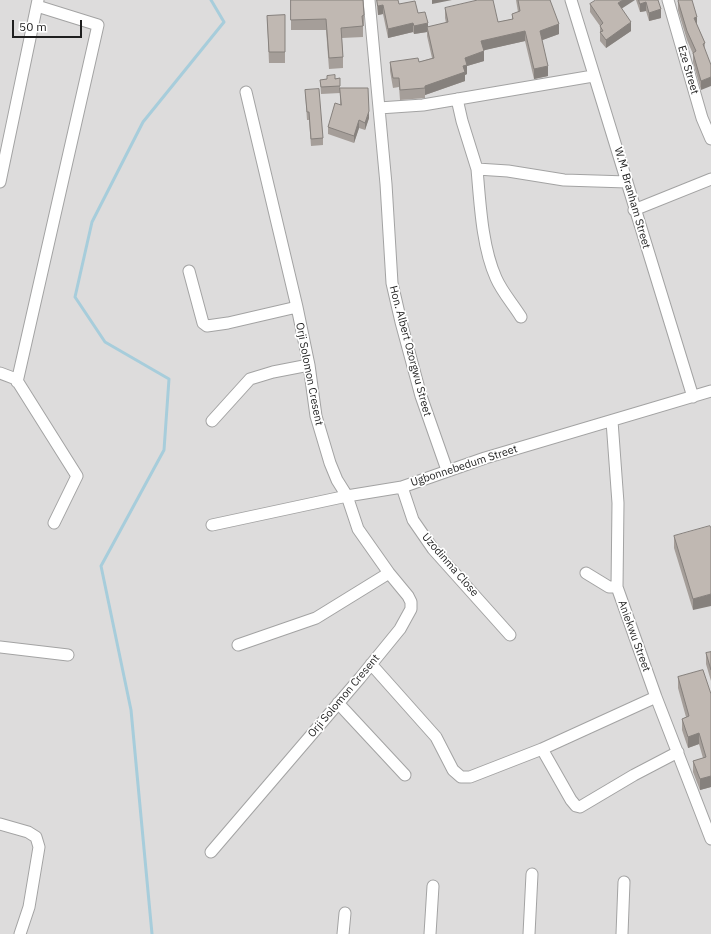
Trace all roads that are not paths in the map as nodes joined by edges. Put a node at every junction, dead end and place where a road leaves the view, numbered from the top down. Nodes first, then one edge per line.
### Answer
1 (369, 0) edge
2 (571, 0) edge
3 (673, 2) edge
4 (37, 3) edge
5 (593, 76) junction
6 (246, 92) dead end
7 (457, 99) junction
8 (379, 108) junction
9 (711, 139) edge
10 (477, 170) junction
11 (711, 179) edge
12 (0, 182) edge
13 (627, 182) junction
14 (634, 210) junction
15 (189, 271) dead end
16 (296, 307) junction
17 (521, 317) dead end
18 (309, 365) junction
19 (0, 373) edge
20 (17, 382) junction
21 (711, 391) edge
22 (693, 397) junction
23 (212, 420) dead end
24 (612, 421) junction
25 (447, 470) junction
26 (402, 487) junction
27 (347, 496) junction
28 (54, 523) dead end
29 (212, 525) dead end
30 (389, 573) junction
31 (586, 573) dead end
32 (617, 587) junction
33 (510, 634) dead end
34 (238, 645) dead end
35 (0, 647) edge
36 (68, 655) dead end
37 (371, 664) junction
38 (656, 697) junction
39 (338, 703) junction
40 (542, 749) junction
41 (678, 752) junction
42 (405, 775) dead end
43 (0, 824) edge
44 (711, 839) edge
45 (211, 852) dead end
46 (532, 874) dead end
47 (624, 882) dead end
48 (433, 886) dead end
49 (345, 914) dead end
50 (20, 934) edge
51 (343, 934) edge
52 (430, 934) edge
53 (529, 934) edge
54 (622, 934) edge

1 - 8 street, Hon. Albert Ozorgwu Street
2 - 5 street, W.M. Branham Street
3 - 9 street, Eze Street
4 - 12 street
4 - 20 street
5 - 7 street
5 - 13 street, W.M. Branham Street
6 - 16 street, Orji Solomon Cresent
7 - 8 street
7 - 10 street
8 - 25 street, Hon. Albert Ozorgwu Street
10 - 13 street
10 - 17 street
11 - 14 street
13 - 14 street, W.M. Branham Street
14 - 22 street, W.M. Branham Street
15 - 16 street
16 - 18 street, Orji Solomon Cresent
18 - 23 street
18 - 27 street, Orji Solomon Cresent
19 - 20 street
20 - 28 street
21 - 22 street, Ugbonnebedum Street
22 - 24 street, Ugbonnebedum Street
24 - 25 street, Ugbonnebedum Street
24 - 32 street, Aniekwu Street
25 - 26 street, Ugbonnebedum Street
26 - 27 street, Ugbonnebedum Street
26 - 33 street, Uzodinma Close
27 - 29 street, Ugbonnebedum Street
27 - 30 street, Orji Solomon Cresent
30 - 34 street
30 - 37 street, Orji Solomon Cresent
31 - 32 street
32 - 38 street, Aniekwu Street
35 - 36 street
37 - 39 street, Orji Solomon Cresent
37 - 40 street
38 - 40 street
38 - 41 street, Aniekwu Street
39 - 42 street
39 - 45 street, Orji Solomon Cresent
40 - 41 street
41 - 44 street, Aniekwu Street
43 - 50 street
46 - 53 street
47 - 54 street
48 - 52 street
49 - 51 street

